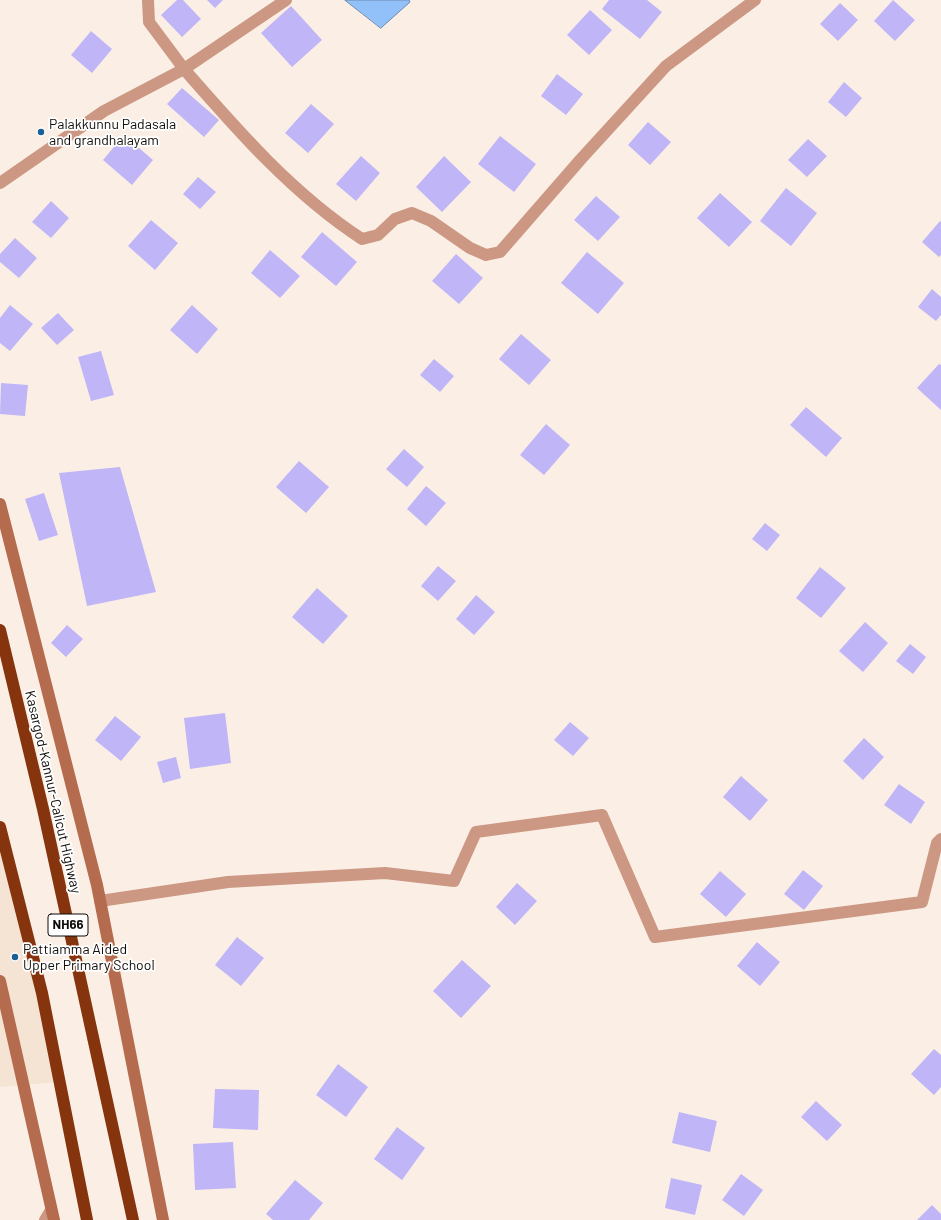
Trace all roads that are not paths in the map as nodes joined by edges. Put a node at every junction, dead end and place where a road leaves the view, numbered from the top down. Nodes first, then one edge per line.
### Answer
1 (148, 0) edge
2 (286, 0) edge
3 (755, 0) edge
4 (184, 69) junction
5 (0, 183) edge
6 (0, 504) edge
7 (0, 630) edge
8 (0, 827) edge
9 (941, 839) edge
10 (100, 901) junction
11 (0, 981) edge
12 (50, 1217) edge
13 (88, 1220) edge
14 (134, 1220) edge
15 (163, 1220) edge

1 - 4 street
2 - 4 street
3 - 4 street
4 - 5 street
6 - 10 street
7 - 14 highway, Kasargod-Kannur-Calicut Highway / NH66
8 - 13 highway, NH66
9 - 10 street
10 - 15 street
11 - 12 street

